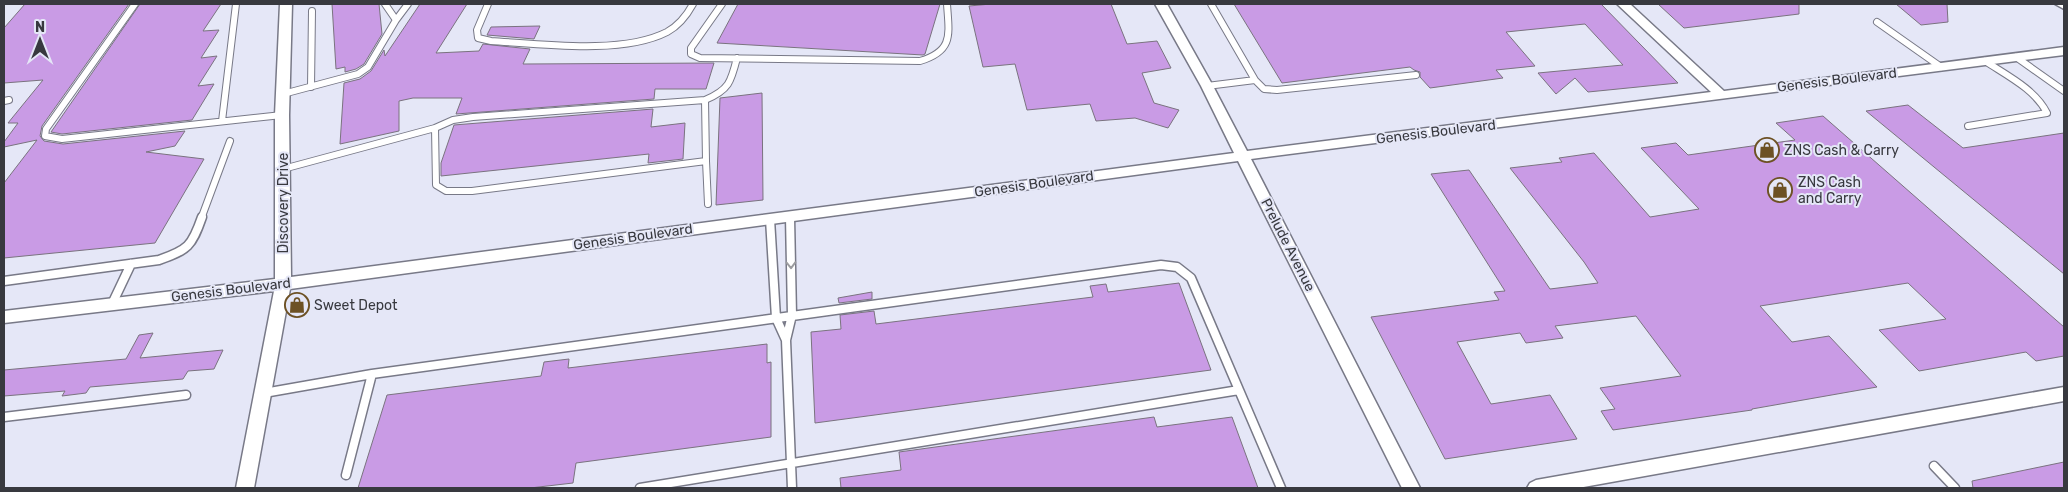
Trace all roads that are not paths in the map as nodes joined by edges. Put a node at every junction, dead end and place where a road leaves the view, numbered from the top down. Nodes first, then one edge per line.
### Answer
1 (135, 4) edge
2 (236, 4) edge
3 (286, 4) edge
4 (385, 4) edge
5 (408, 4) edge
6 (488, 4) edge
7 (693, 4) edge
8 (722, 4) edge
9 (947, 4) edge
10 (1161, 4) edge
11 (1211, 4) edge
12 (1623, 4) edge
13 (2061, 4) edge
14 (2064, 6) edge
15 (312, 11) dead end
16 (396, 20) junction
17 (1877, 22) dead end
18 (2064, 51) edge
19 (2016, 57) junction
20 (736, 58) junction
21 (1985, 61) junction
22 (1941, 67) junction
23 (1416, 74) dead end
24 (1255, 80) junction
25 (1207, 86) junction
26 (311, 88) junction
27 (2064, 92) edge
28 (283, 94) junction
29 (1722, 95) junction
30 (705, 100) junction
31 (282, 115) junction
32 (222, 122) junction
33 (1968, 126) dead end
34 (435, 128) junction
35 (230, 141) dead end
36 (1243, 156) junction
37 (706, 161) junction
38 (283, 169) junction
39 (708, 204) dead end
40 (790, 216) junction
41 (770, 219) junction
42 (131, 264) junction
43 (4, 281) edge
44 (283, 284) junction
45 (112, 304) junction
46 (792, 315) junction
47 (4, 317) edge
48 (776, 318) junction
49 (786, 340) junction
50 (372, 374) junction
51 (1239, 390) junction
52 (264, 393) junction
53 (2064, 394) edge
54 (186, 395) dead end
55 (4, 417) edge
56 (791, 464) junction
57 (1934, 466) dead end
58 (346, 475) dead end
59 (245, 488) edge
60 (640, 488) edge
61 (792, 488) edge
62 (1280, 488) edge
63 (1411, 488) edge
64 (1536, 488) edge
65 (1955, 488) edge

1 - 32 lane
2 - 32 lane
3 - 28 street, Discovery Drive
4 - 16 lane
5 - 16 lane
6 - 7 lane
8 - 20 lane
9 - 20 lane
10 - 25 street, Prelude Avenue
11 - 24 lane
12 - 29 street
13 - 14 street
15 - 26 lane
16 - 26 lane
17 - 22 lane
18 - 19 street, Genesis Boulevard
19 - 21 street, Genesis Boulevard
19 - 27 lane
20 - 30 lane
21 - 22 street, Genesis Boulevard
21 - 33 lane
22 - 29 street, Genesis Boulevard
23 - 24 lane
24 - 25 lane
25 - 36 street, Prelude Avenue
26 - 28 lane
28 - 31 street, Discovery Drive
29 - 36 street, Genesis Boulevard
30 - 34 lane
30 - 37 lane
31 - 32 lane
31 - 38 street, Discovery Drive
34 - 37 lane
34 - 38 lane
35 - 42 lane
36 - 40 street, Genesis Boulevard
36 - 63 street, Prelude Avenue
37 - 39 lane
38 - 44 street, Discovery Drive
40 - 41 street, Genesis Boulevard
40 -> 46 lane
41 - 44 street, Genesis Boulevard
41 - 48 lane
42 - 43 lane
42 - 45 lane
44 - 45 street, Genesis Boulevard
44 - 52 street, Discovery Drive
45 - 47 street, Genesis Boulevard
46 - 48 lane
46 - 49 lane
46 - 51 lane
48 - 49 lane
48 - 50 lane
49 - 56 lane
50 - 52 lane
50 - 58 lane
51 - 56 lane
51 - 62 lane
52 - 59 street, Discovery Drive
53 - 64 street
54 - 55 lane
56 - 60 lane
56 - 61 lane
57 - 65 lane

